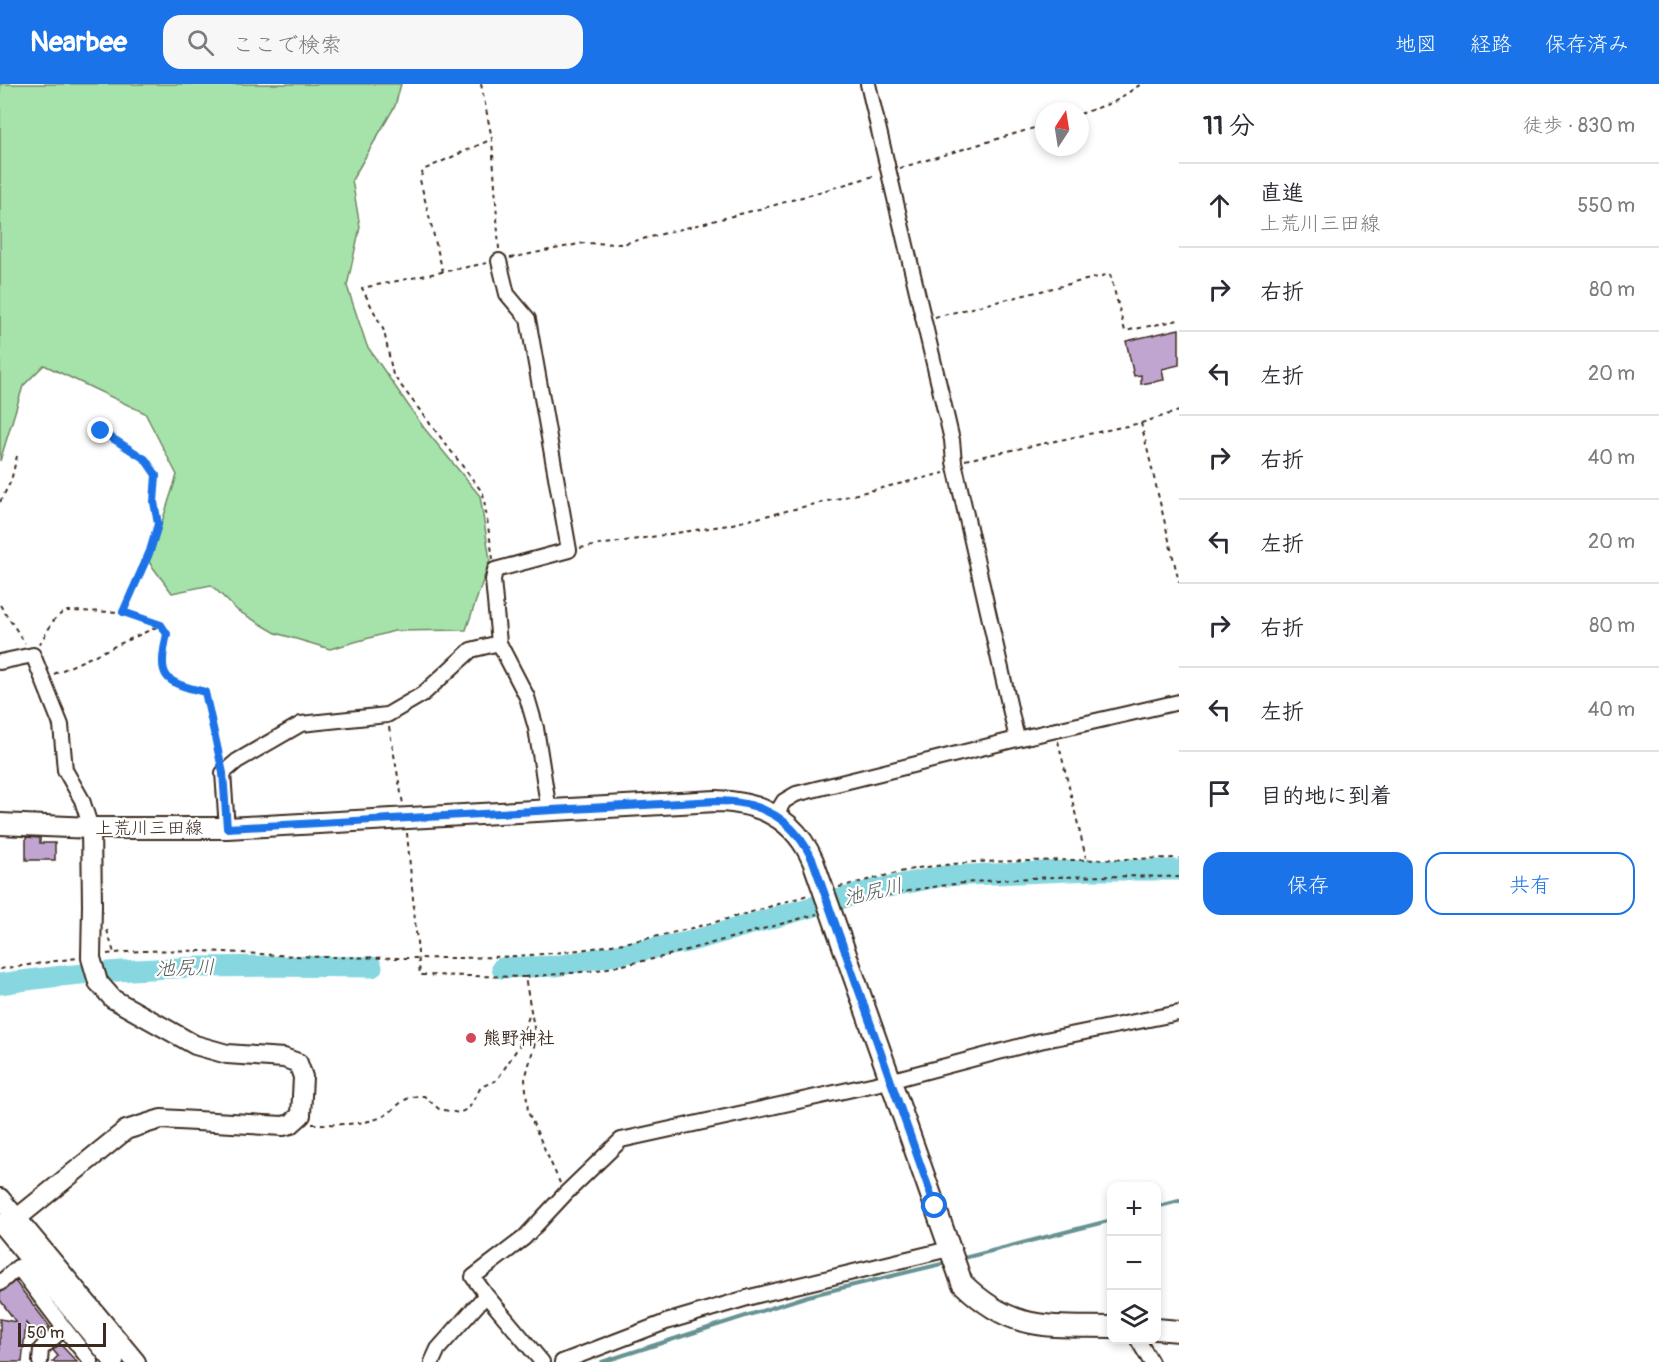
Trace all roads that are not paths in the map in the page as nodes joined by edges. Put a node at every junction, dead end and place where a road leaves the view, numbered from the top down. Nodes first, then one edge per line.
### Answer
1 (868, 84) edge
2 (499, 261) road end
3 (499, 643) junction
4 (0, 662) edge
5 (1179, 702) edge
6 (1017, 739) junction
7 (549, 812) junction
8 (776, 814) junction
9 (0, 824) edge
10 (91, 828) junction
11 (227, 828) junction
12 (1179, 1013) edge
13 (889, 1081) junction
14 (0, 1197) edge
15 (5, 1225) edge
16 (952, 1258) junction
17 (0, 1283) edge
18 (486, 1294) junction
19 (1107, 1327) edge
20 (64, 1328) junction
21 (1161, 1329) edge
22 (1179, 1331) edge
23 (1140, 1344) edge
24 (40, 1362) edge
25 (91, 1362) edge
26 (114, 1362) edge
27 (136, 1362) edge
28 (432, 1362) edge
29 (542, 1362) edge
30 (561, 1362) edge
31 (1151, 1362) edge

1 - 6 street
2 - 3 street
3 - 7 street
3 - 11 street
4 - 10 street
5 - 6 street
6 - 8 street
7 - 8 main road, 上荒川三田線
7 - 11 main road, 上荒川三田線
8 - 13 main road, 上荒川三田線
9 - 10 main road, 上荒川三田線
10 - 11 main road, 上荒川三田線
10 - 15 street, bridge
12 - 13 street
13 - 16 main road, 上荒川三田線
13 - 18 street
14 - 15 street
15 - 26 street
15 - 27 street
16 - 19 main road, 上荒川三田線
16 - 30 street
17 - 20 street
18 - 28 street
18 - 29 street
20 - 24 street
20 - 25 street
21 - 22 main road
23 - 31 street

